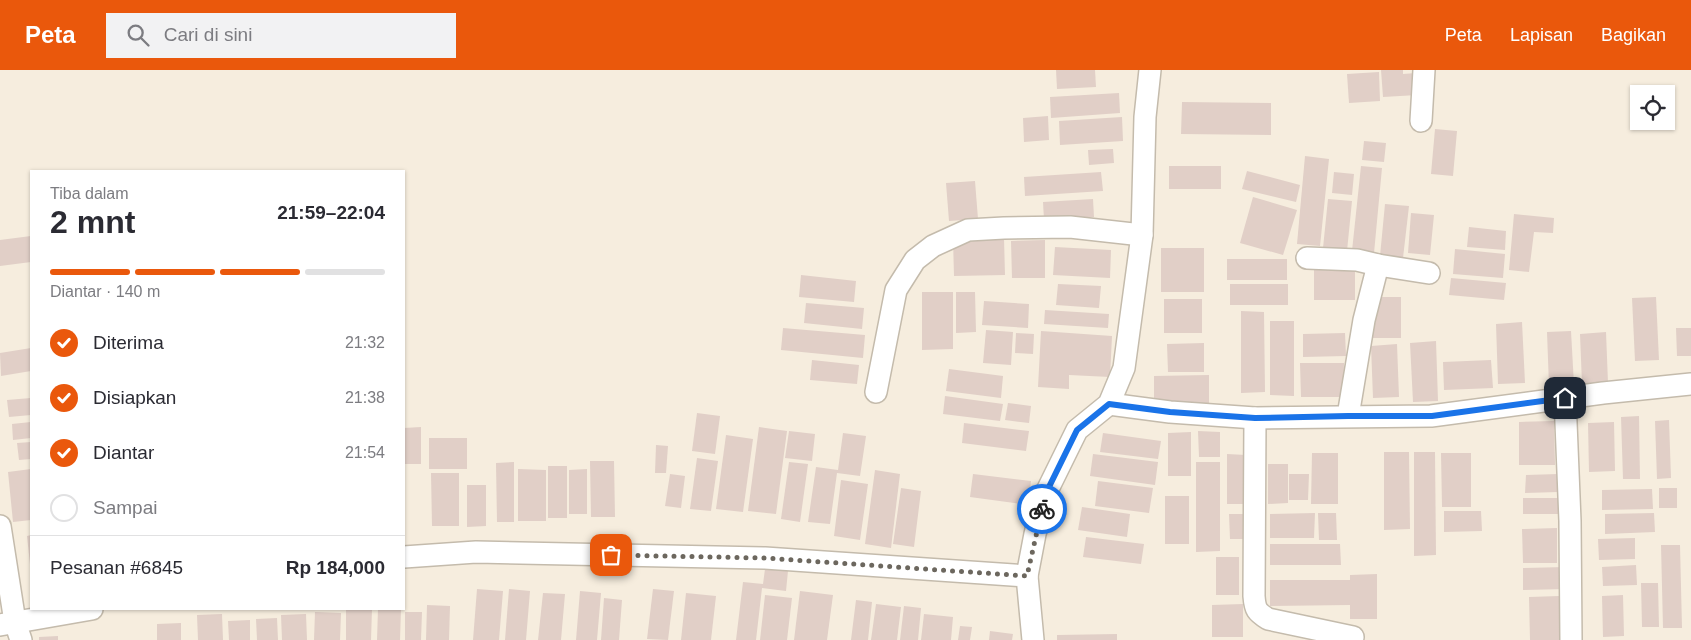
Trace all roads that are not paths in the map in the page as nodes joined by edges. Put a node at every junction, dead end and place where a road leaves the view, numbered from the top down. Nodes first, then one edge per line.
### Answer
1 (1150, 70) edge
2 (1424, 70) edge
3 (1421, 121) dead end
4 (1142, 235) junction
5 (1307, 258) dead end
6 (1378, 265) junction
7 (1429, 273) dead end
8 (1691, 384) edge
9 (876, 392) dead end
10 (1565, 398) junction
11 (1109, 404) junction
12 (1348, 416) junction
13 (1255, 418) junction
14 (0, 526) edge
15 (405, 557) edge
16 (1027, 576) junction
17 (88, 610) edge
18 (12, 629) edge
19 (1353, 637) dead end
20 (1033, 640) edge
21 (1571, 640) edge

1 - 4 street
2 - 3 street
4 - 9 street
4 - 11 street
5 - 6 street
6 - 7 street
6 - 12 street
8 - 10 street
10 - 12 street
10 - 21 street
11 - 13 street
11 - 16 street
12 - 13 street
13 - 19 street
14 - 18 street
15 - 16 street
16 - 20 street
17 - 18 street

